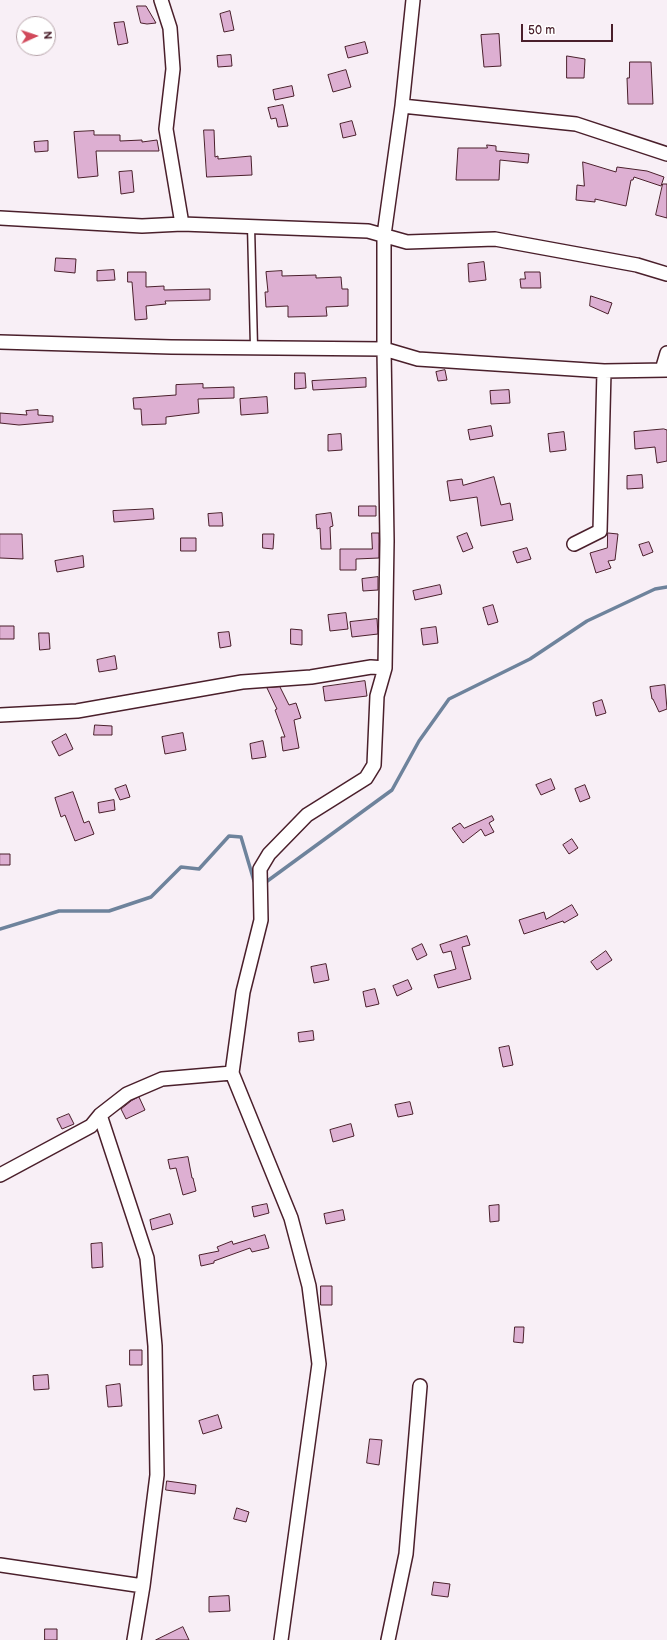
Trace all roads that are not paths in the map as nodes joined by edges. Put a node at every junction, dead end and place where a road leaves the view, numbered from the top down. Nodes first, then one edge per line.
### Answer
1 (161, 0) edge
2 (413, 0) edge
3 (402, 106) junction
4 (667, 154) edge
5 (0, 218) edge
6 (182, 224) junction
7 (251, 226) junction
8 (384, 236) junction
9 (667, 274) edge
10 (0, 342) edge
11 (254, 348) junction
12 (384, 349) junction
13 (667, 353) edge
14 (664, 370) edge
15 (604, 371) junction
16 (574, 544) dead end
17 (385, 668) junction
18 (0, 715) edge
19 (232, 1073) junction
20 (100, 1115) junction
21 (0, 1175) edge
22 (420, 1386) dead end
23 (0, 1565) edge
24 (143, 1586) junction
25 (134, 1640) edge
26 (281, 1640) edge
27 (388, 1640) edge

1 - 6 street
2 - 3 street
3 - 4 street
3 - 8 street
5 - 6 street
6 - 7 street
7 - 8 street
7 - 11 lane
8 - 9 street
8 - 12 street
10 - 11 street
11 - 12 street
12 - 15 street
12 - 17 street
13 - 14 street
14 - 15 street
15 - 16 street
17 - 18 street
17 - 19 street
19 - 20 street
19 - 26 street
20 - 21 street
20 - 24 street
22 - 27 street
23 - 24 street
24 - 25 street

